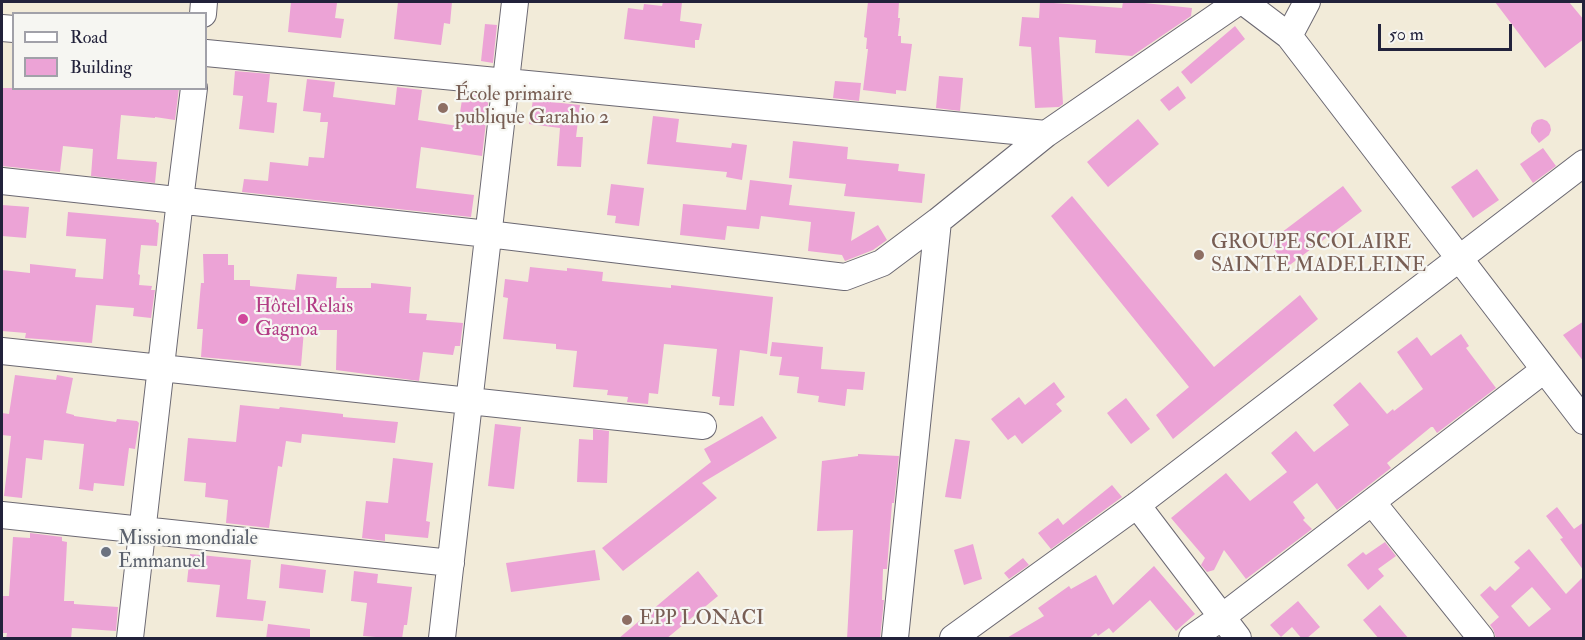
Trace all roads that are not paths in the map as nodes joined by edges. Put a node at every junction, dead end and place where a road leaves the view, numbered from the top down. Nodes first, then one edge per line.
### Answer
1 (514, 2) edge
2 (1238, 2) edge
3 (1244, 2) edge
4 (1307, 2) edge
5 (1289, 36) junction
6 (207, 52) edge
7 (505, 83) junction
8 (194, 90) edge
9 (1046, 134) junction
10 (1584, 163) edge
11 (2, 181) edge
12 (180, 200) junction
13 (938, 221) junction
14 (488, 234) junction
15 (1459, 258) junction
16 (2, 351) edge
17 (161, 368) junction
18 (1544, 370) junction
19 (469, 401) junction
20 (1584, 421) edge
21 (703, 426) dead end
22 (1372, 502) junction
23 (1137, 505) junction
24 (2, 515) edge
25 (143, 530) junction
26 (451, 563) junction
27 (1222, 617) junction
28 (130, 639) edge
29 (442, 639) edge
30 (895, 639) edge
31 (953, 639) edge
32 (1192, 639) edge
33 (1238, 639) edge
34 (1481, 639) edge

1 - 7 street
2 - 9 street
3 - 5 street
4 - 5 street
5 - 15 street
6 - 7 street
7 - 9 street
7 - 14 street
8 - 12 street
9 - 13 street
10 - 15 street
11 - 12 street
12 - 14 street
12 - 17 street
13 - 14 street
13 - 30 street
14 - 19 street
15 - 18 street
15 - 23 street
16 - 17 street
17 - 19 street
17 - 25 street
18 - 20 street
18 - 22 street
19 - 21 street
19 - 26 street
22 - 27 street
22 - 34 street
23 - 27 street
23 - 31 street
24 - 25 street
25 - 26 street
25 - 28 street
26 - 29 street
27 - 32 street
27 - 33 street

